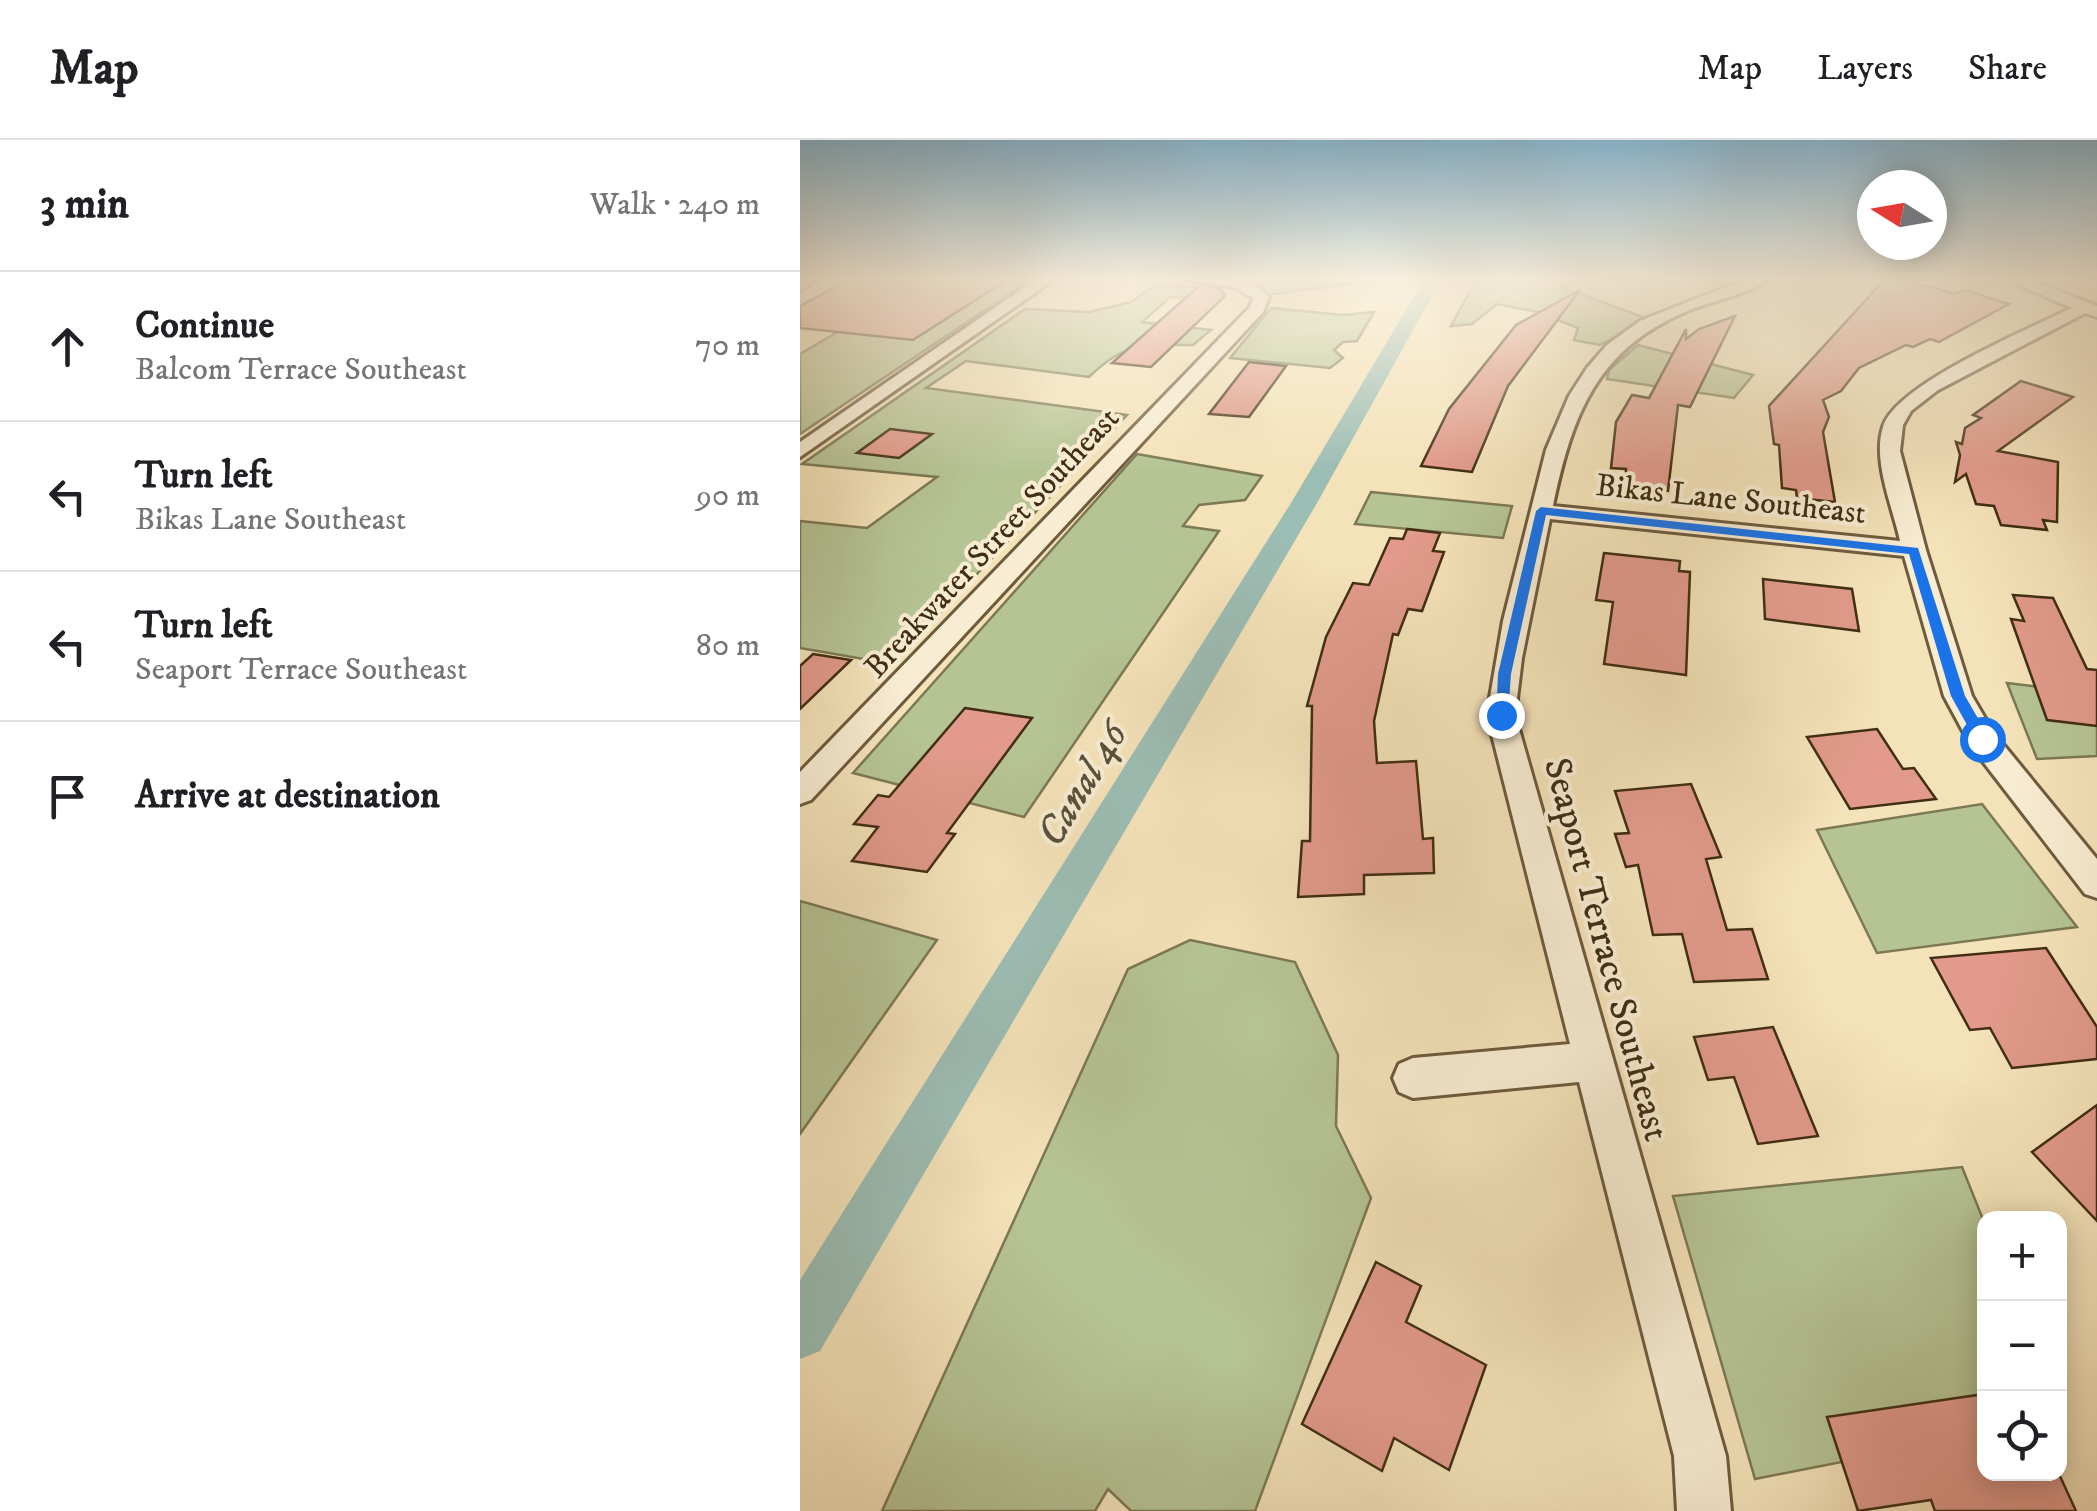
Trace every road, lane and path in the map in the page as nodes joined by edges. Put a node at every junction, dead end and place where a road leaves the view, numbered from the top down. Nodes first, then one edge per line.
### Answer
1 (956, 342) edge
2 (1225, 342) edge
3 (1623, 342) edge
4 (2024, 342) edge
5 (800, 450) edge
6 (1541, 511) junction
7 (1914, 550) junction
8 (800, 792) edge
9 (2097, 884) edge
10 (1593, 1061) junction
11 (1414, 1078) dead end
12 (1704, 1511) edge

1 - 5 street
2 - 8 street, Breakwater Street Southeast
3 - 6 street, Seaport Terrace Southeast
4 - 7 street
6 - 7 street, Bikas Lane Southeast
6 - 10 street, Seaport Terrace Southeast
7 - 9 street
10 - 11 street
10 - 12 street, Seaport Terrace Southeast

